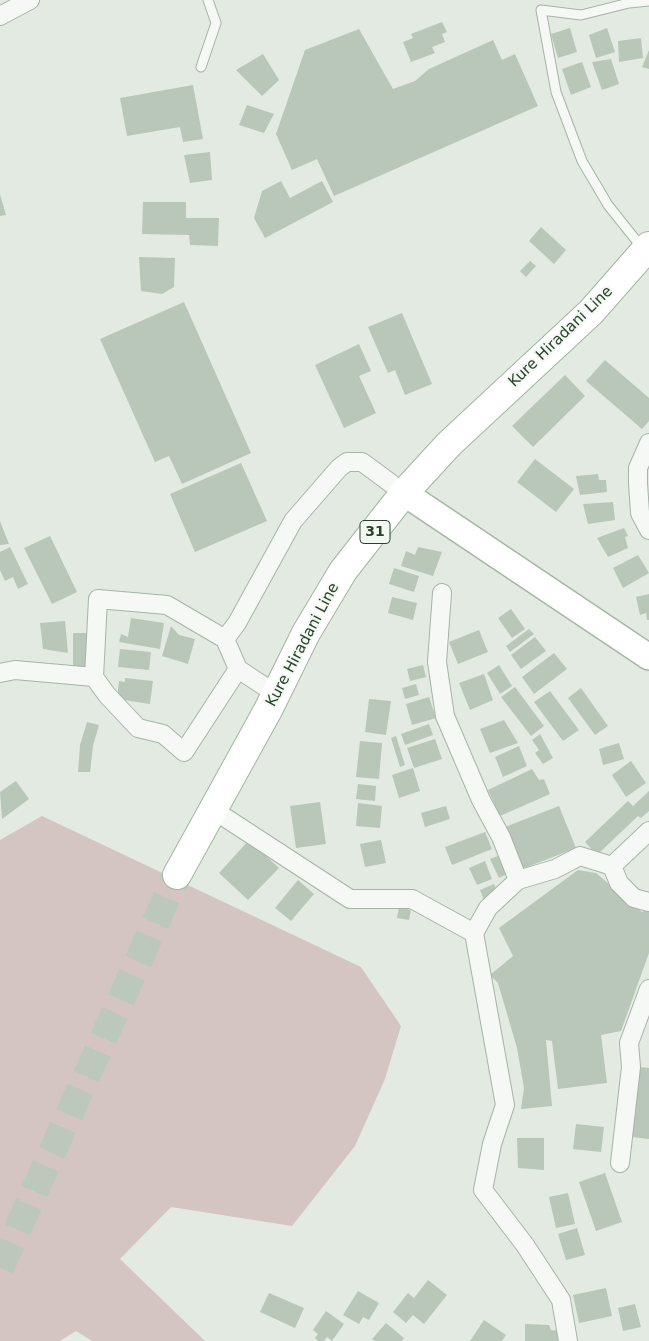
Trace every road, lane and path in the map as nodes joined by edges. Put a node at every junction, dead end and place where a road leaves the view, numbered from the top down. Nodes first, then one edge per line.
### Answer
1 (30, 0) edge
2 (208, 0) edge
3 (649, 1) edge
4 (0, 16) edge
5 (201, 67) dead end
6 (647, 251) edge
7 (649, 443) edge
8 (404, 494) junction
9 (649, 530) edge
10 (442, 593) dead end
11 (224, 639) junction
12 (649, 657) edge
13 (238, 668) junction
14 (0, 673) edge
15 (94, 677) junction
16 (276, 694) junction
17 (212, 809) junction
18 (649, 830) edge
19 (612, 866) junction
20 (177, 875) tunnel mouth
21 (518, 880) junction
22 (649, 902) edge
23 (474, 933) junction
24 (649, 989) edge
25 (620, 1163) dead end
26 (568, 1341) edge

1 - 4 street
2 - 5 lane
3 - 6 lane
6 - 8 main road, Kure Hiradani Line / 31
7 - 9 street
8 - 11 street
8 - 12 street
8 - 16 main road, Kure Hiradani Line / 31
10 - 21 street
11 - 13 street
11 - 15 street
13 - 15 street
13 - 16 street
14 - 15 street
16 - 17 main road, Kure Hiradani Line / 31
17 - 20 main road, Kure Hiradani Line / 31
17 - 23 street
18 - 19 street
19 - 21 street
19 - 22 street
21 - 23 street
23 - 26 street
24 - 25 street

